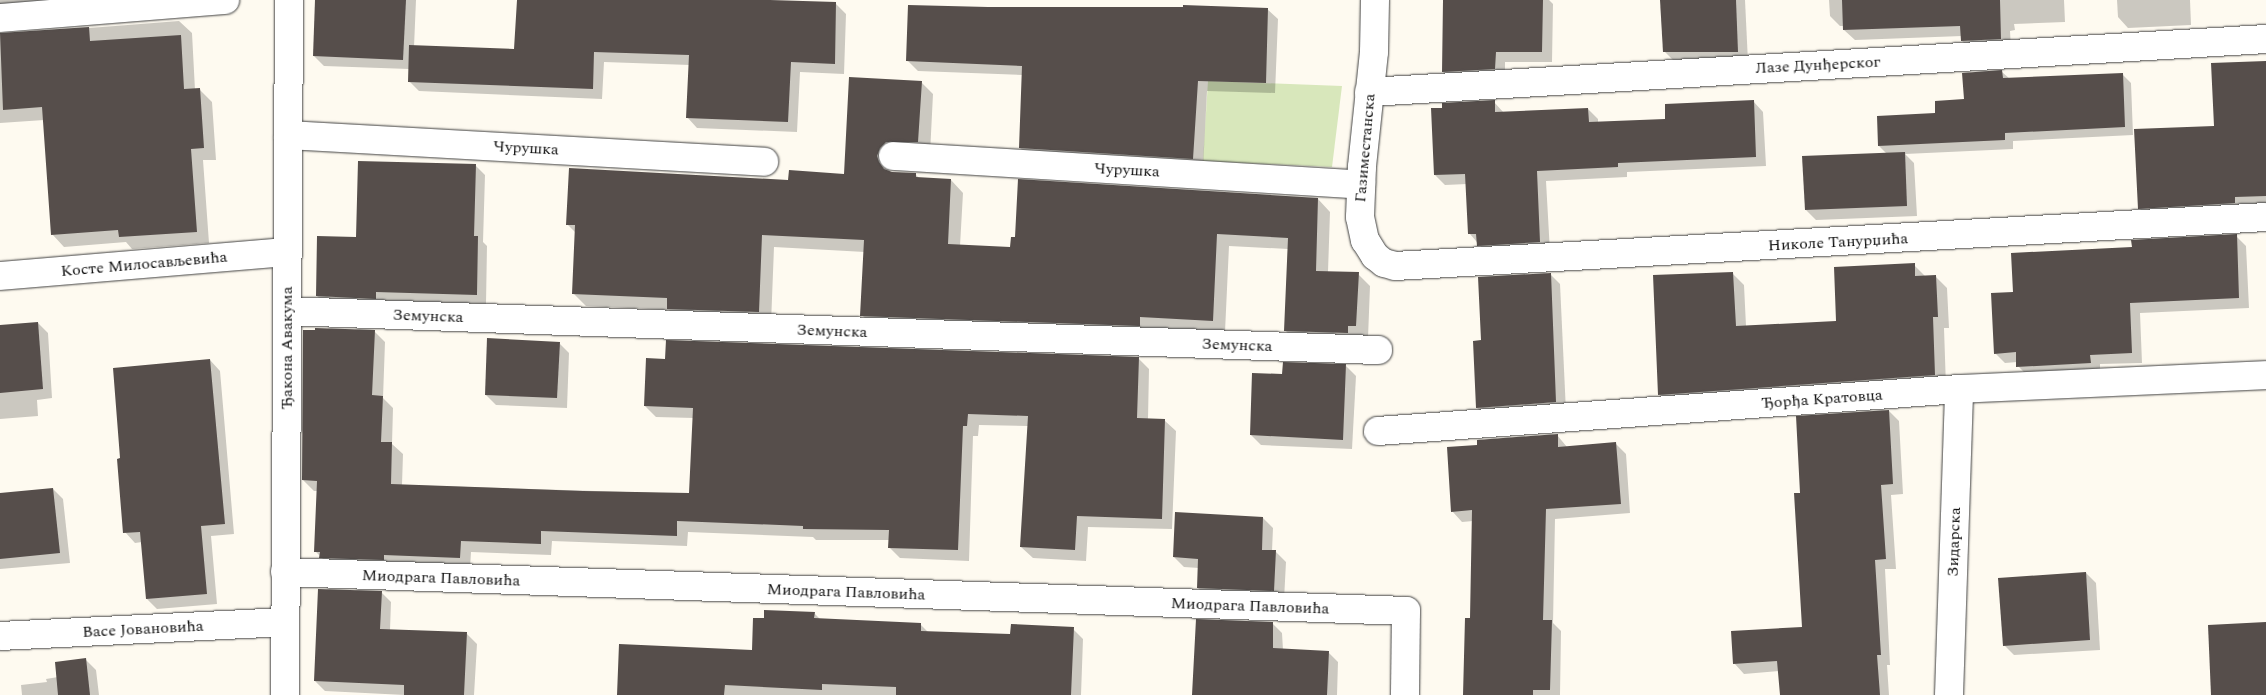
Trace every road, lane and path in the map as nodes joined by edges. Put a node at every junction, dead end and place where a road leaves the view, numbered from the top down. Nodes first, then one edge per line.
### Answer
1 (225, 0) edge
2 (289, 0) edge
3 (1375, 0) edge
4 (0, 18) edge
5 (2266, 39) edge
6 (1370, 92) junction
7 (288, 134) junction
8 (893, 156) dead end
9 (764, 162) dead end
10 (1361, 185) junction
11 (2266, 217) edge
12 (287, 252) junction
13 (1410, 267) joint
14 (0, 276) edge
15 (287, 311) junction
16 (1378, 350) dead end
17 (2266, 375) edge
18 (1959, 389) junction
19 (1378, 430) dead end
20 (285, 572) junction
21 (285, 622) junction
22 (0, 636) edge
23 (285, 695) edge
24 (1405, 695) edge
25 (1948, 695) edge

1 - 4 street
2 - 7 street, Ђакона Авакума
3 - 6 street, Газиместанска
5 - 6 street, Лазе Дунђерског
6 - 10 street, Газиместанска
7 - 9 street, Чурушка
7 - 12 street, Ђакона Авакума
8 - 10 street, Чурушка
10 - 13 street, Газиместанска
11 - 13 street, Николе Танурџића
12 - 14 street, Косте Милосављевића
12 - 15 street, Ђакона Авакума
15 - 16 street, Земунска
15 - 20 street, Ђакона Авакума
17 - 18 street, Ђорђа Кратовца
18 - 19 street, Ђорђа Кратовца
18 - 25 street, Зидарска
20 - 21 street, Ђакона Авакума
20 - 24 street, Миодрага Павловића
21 - 22 street, Васе Јовановића
21 - 23 street, Ђакона Авакума

